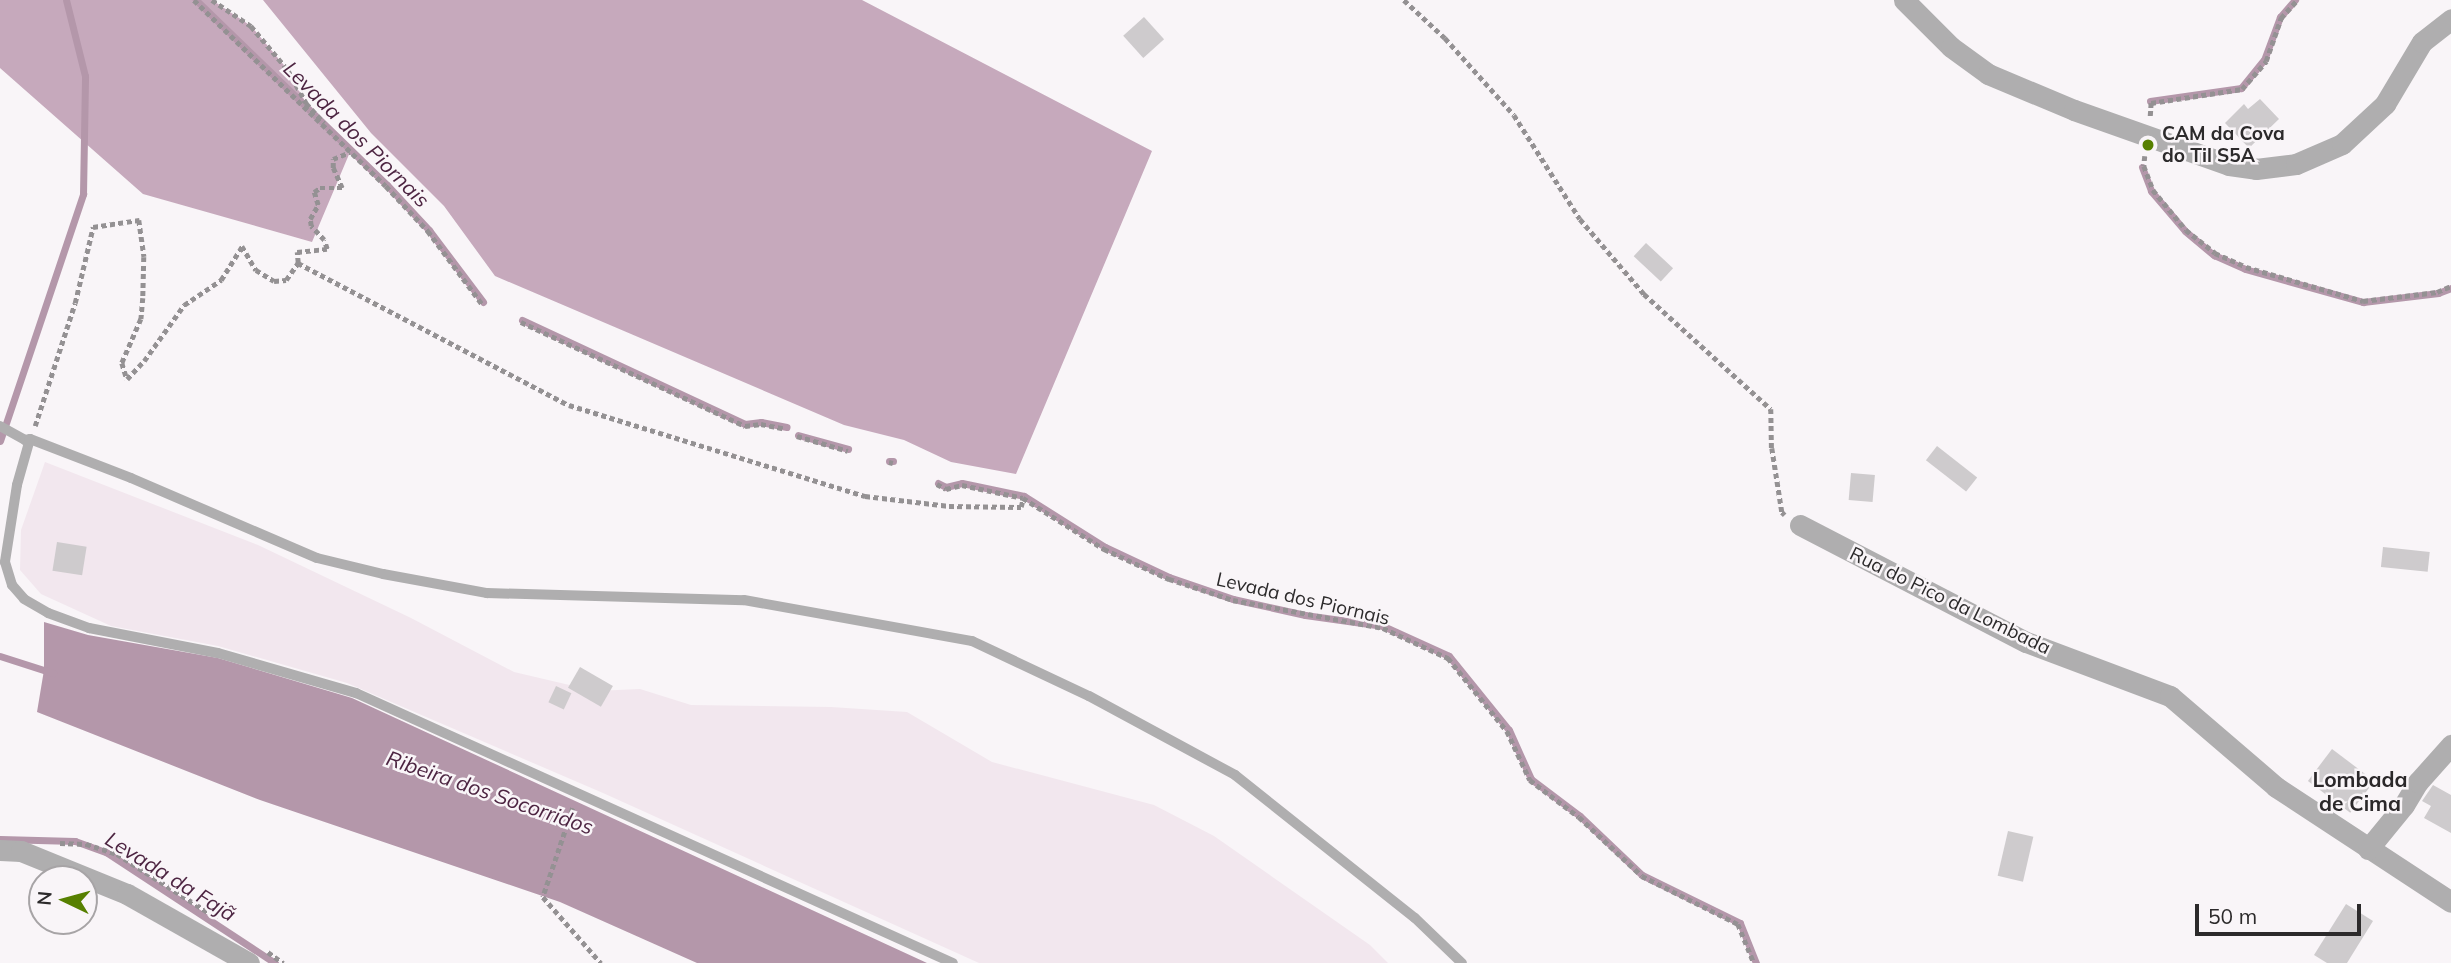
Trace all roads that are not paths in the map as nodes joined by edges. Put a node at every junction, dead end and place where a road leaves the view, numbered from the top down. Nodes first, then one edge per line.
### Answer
1 (1904, 0) edge
2 (2451, 19) edge
3 (0, 426) edge
4 (27, 440) junction
5 (1800, 525) road end
6 (2451, 745) edge
7 (2368, 849) junction
8 (0, 850) edge
9 (2451, 902) edge
10 (249, 963) edge
11 (953, 963) edge
12 (1462, 963) edge

1 - 2 street
3 - 4 lane
4 - 11 lane
4 - 12 lane
5 - 7 street, Rua do Pico da Lombada
6 - 7 street
7 - 9 street, Rua do Pico da Lombada
8 - 10 street

